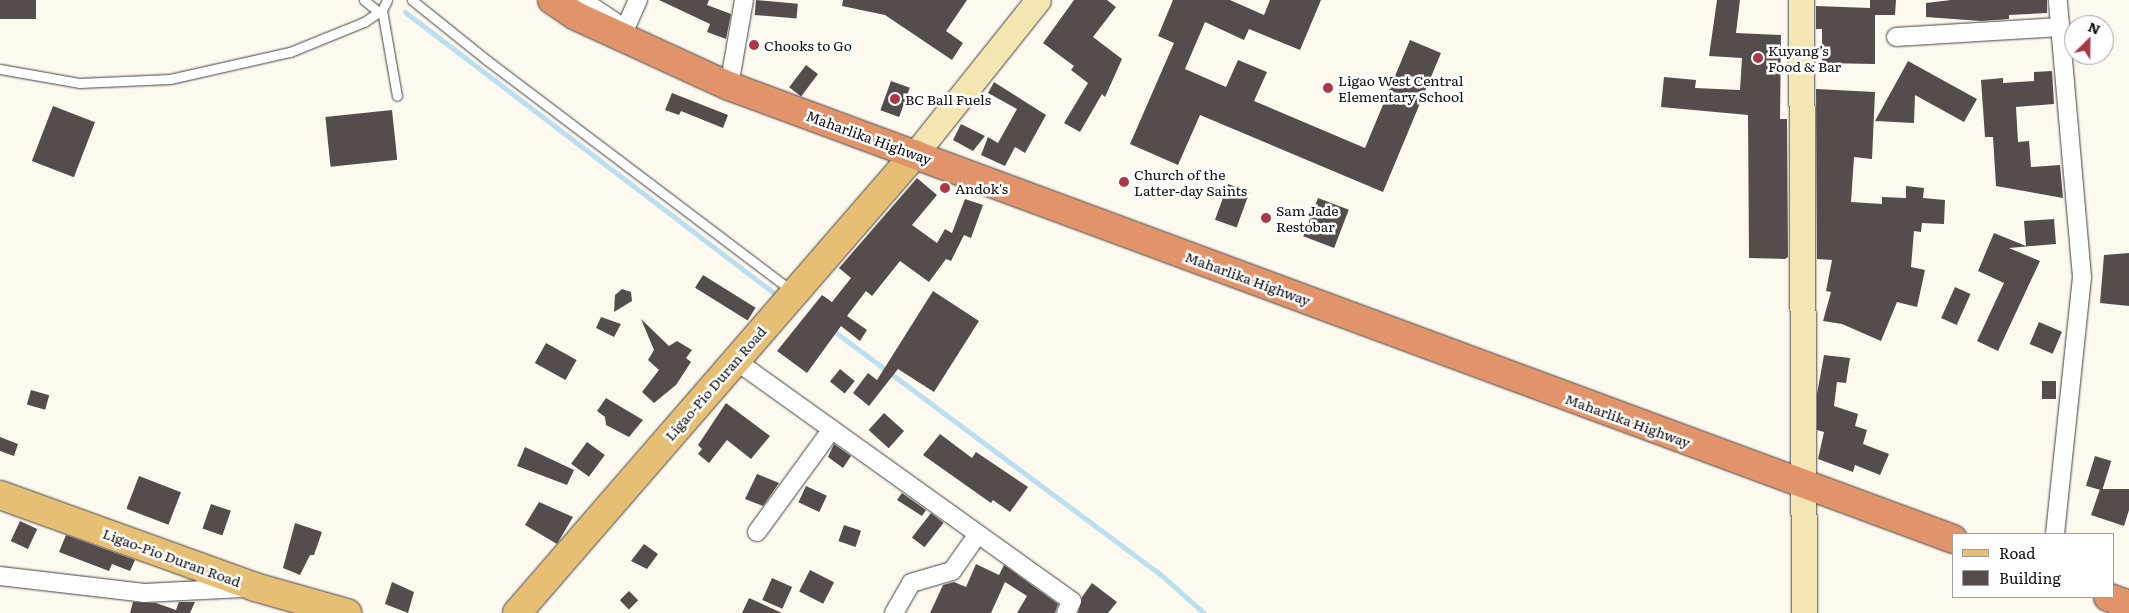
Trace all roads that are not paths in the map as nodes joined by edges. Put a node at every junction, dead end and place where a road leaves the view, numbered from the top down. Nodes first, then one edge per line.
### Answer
1 (364, 0) edge
2 (387, 0) edge
3 (412, 0) edge
4 (552, 0) edge
5 (582, 0) edge
6 (638, 0) edge
7 (744, 0) edge
8 (1038, 0) edge
9 (1801, 0) edge
10 (2058, 0) edge
11 (381, 11) junction
12 (2060, 27) junction
13 (1896, 37) dead end
14 (0, 69) edge
15 (729, 86) junction
16 (397, 96) dead end
17 (916, 154) junction
18 (794, 292) junction
19 (735, 360) junction
20 (832, 429) junction
21 (1803, 485) junction
22 (0, 495) edge
23 (757, 532) dead end
24 (2055, 533) edge
25 (978, 534) junction
26 (1952, 539) edge
27 (0, 576) edge
28 (255, 587) junction
29 (2111, 598) edge
30 (2129, 605) edge
31 (347, 613) edge
32 (517, 613) edge
33 (894, 613) edge
34 (1066, 613) edge
35 (1804, 613) edge

1 - 11 lane
2 - 11 lane
3 - 18 lane
4 - 15 highway, Maharlika Highway
5 - 6 street
7 - 15 street
8 - 17 street
9 - 21 street
10 - 12 street
11 - 14 lane
11 - 16 lane
12 - 13 street
12 - 24 street
15 - 17 highway, Maharlika Highway
17 - 18 main road, Ligao-Pio Duran Road
17 - 21 highway, Maharlika Highway
18 - 19 main road, Ligao-Pio Duran Road
19 - 20 street
19 - 32 main road, Ligao-Pio Duran Road
20 - 23 street
20 - 25 street
21 - 26 highway, Maharlika Highway
21 - 35 street
22 - 28 main road, Ligao-Pio Duran Road
25 - 33 street
25 - 34 street
27 - 28 street
28 - 31 main road, Ligao-Pio Duran Road
29 - 30 highway

